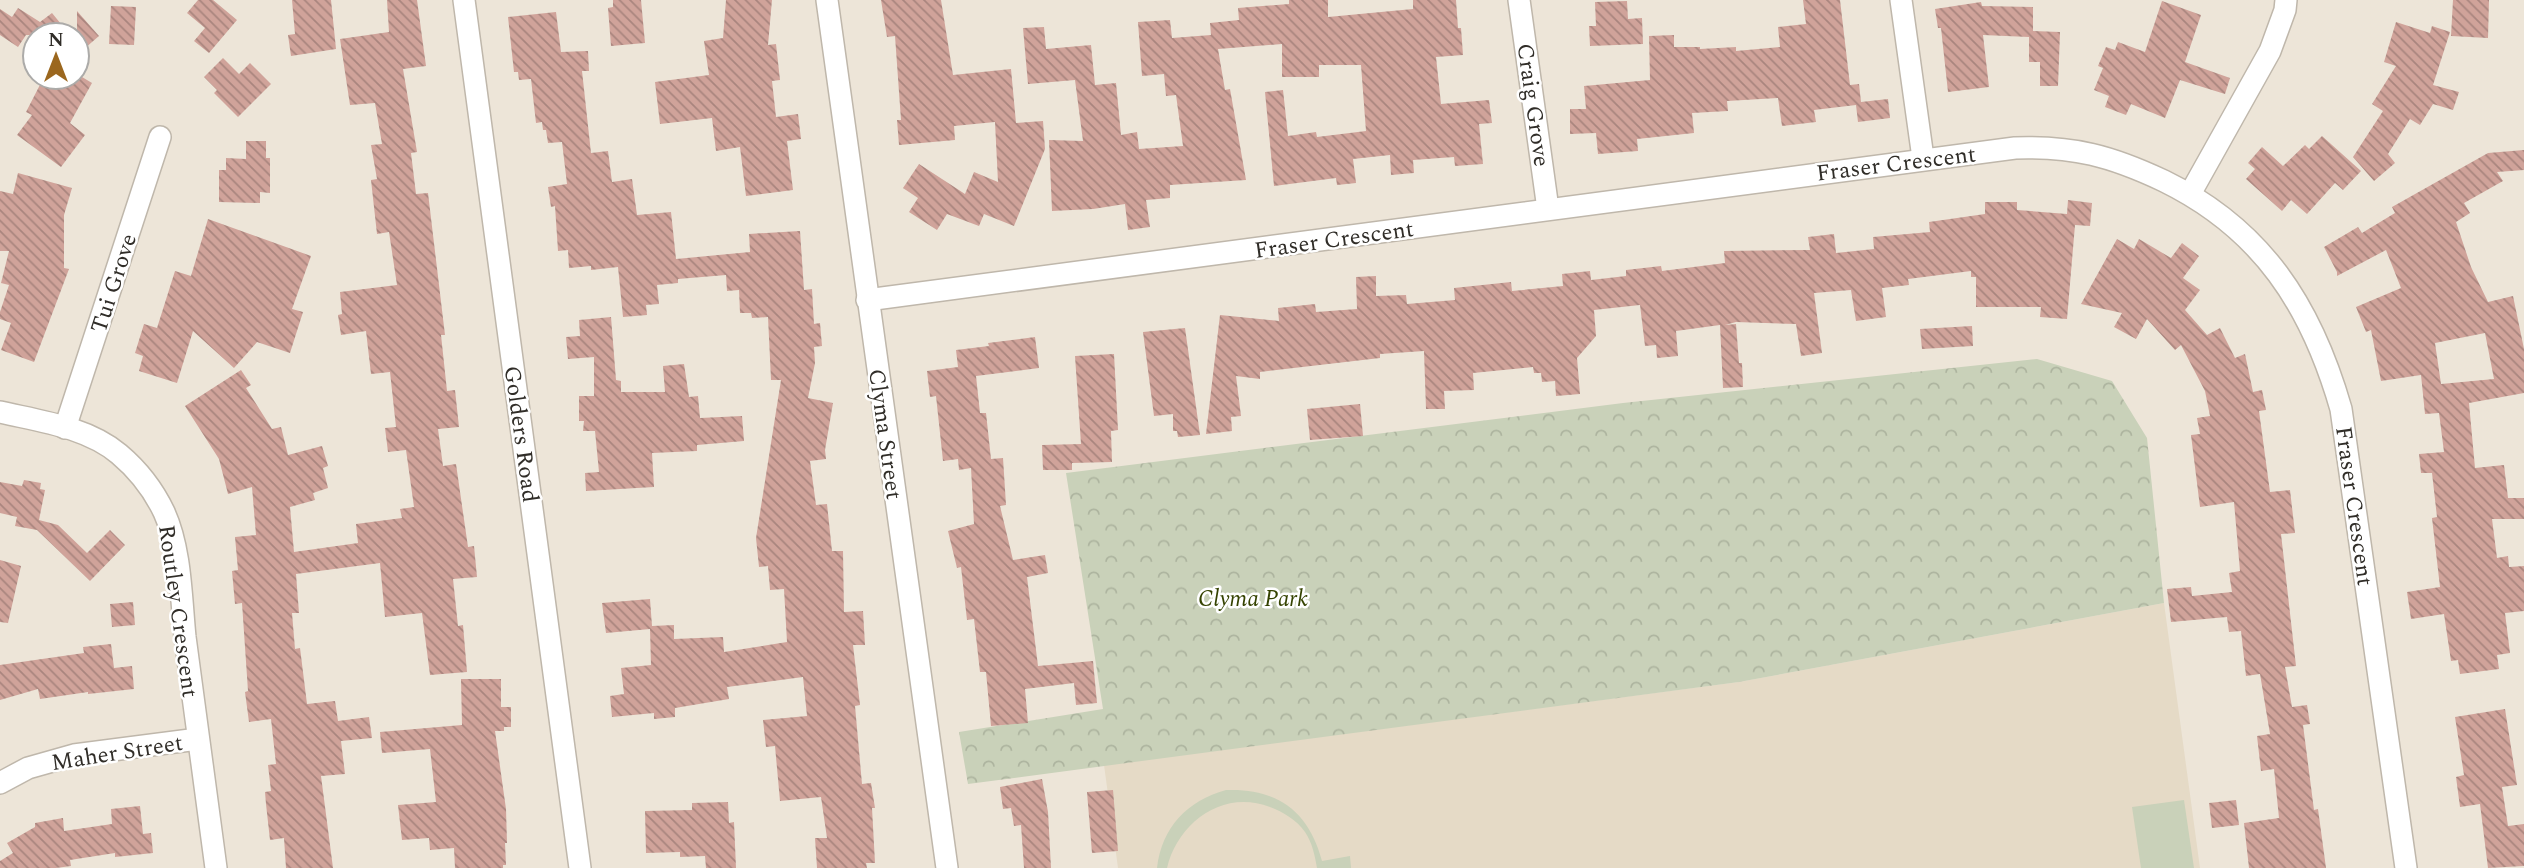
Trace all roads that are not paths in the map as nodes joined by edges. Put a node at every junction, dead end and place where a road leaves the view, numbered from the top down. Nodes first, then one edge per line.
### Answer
1 (464, 0) edge
2 (827, 0) edge
3 (1519, 0) edge
4 (1901, 0) edge
5 (2286, 0) edge
6 (160, 138) dead end
7 (1923, 158) junction
8 (2190, 194) junction
9 (1548, 209) junction
10 (867, 300) junction
11 (0, 412) edge
12 (65, 428) junction
13 (198, 739) junction
14 (0, 783) edge
15 (216, 868) edge
16 (580, 868) edge
17 (947, 868) edge
18 (2406, 868) edge

1 - 16 street, Golders Road
2 - 10 street, Clyma Street
3 - 9 street, Craig Grove
4 - 7 street
5 - 8 street
6 - 12 street, Tui Grove
7 - 8 street, Fraser Crescent
7 - 9 street, Fraser Crescent
8 - 18 street, Fraser Crescent
9 - 10 street, Fraser Crescent
10 - 17 street, Clyma Street
11 - 12 street, Routley Crescent
12 - 13 street, Routley Crescent
13 - 14 street, Maher Street
13 - 15 street, Routley Crescent

